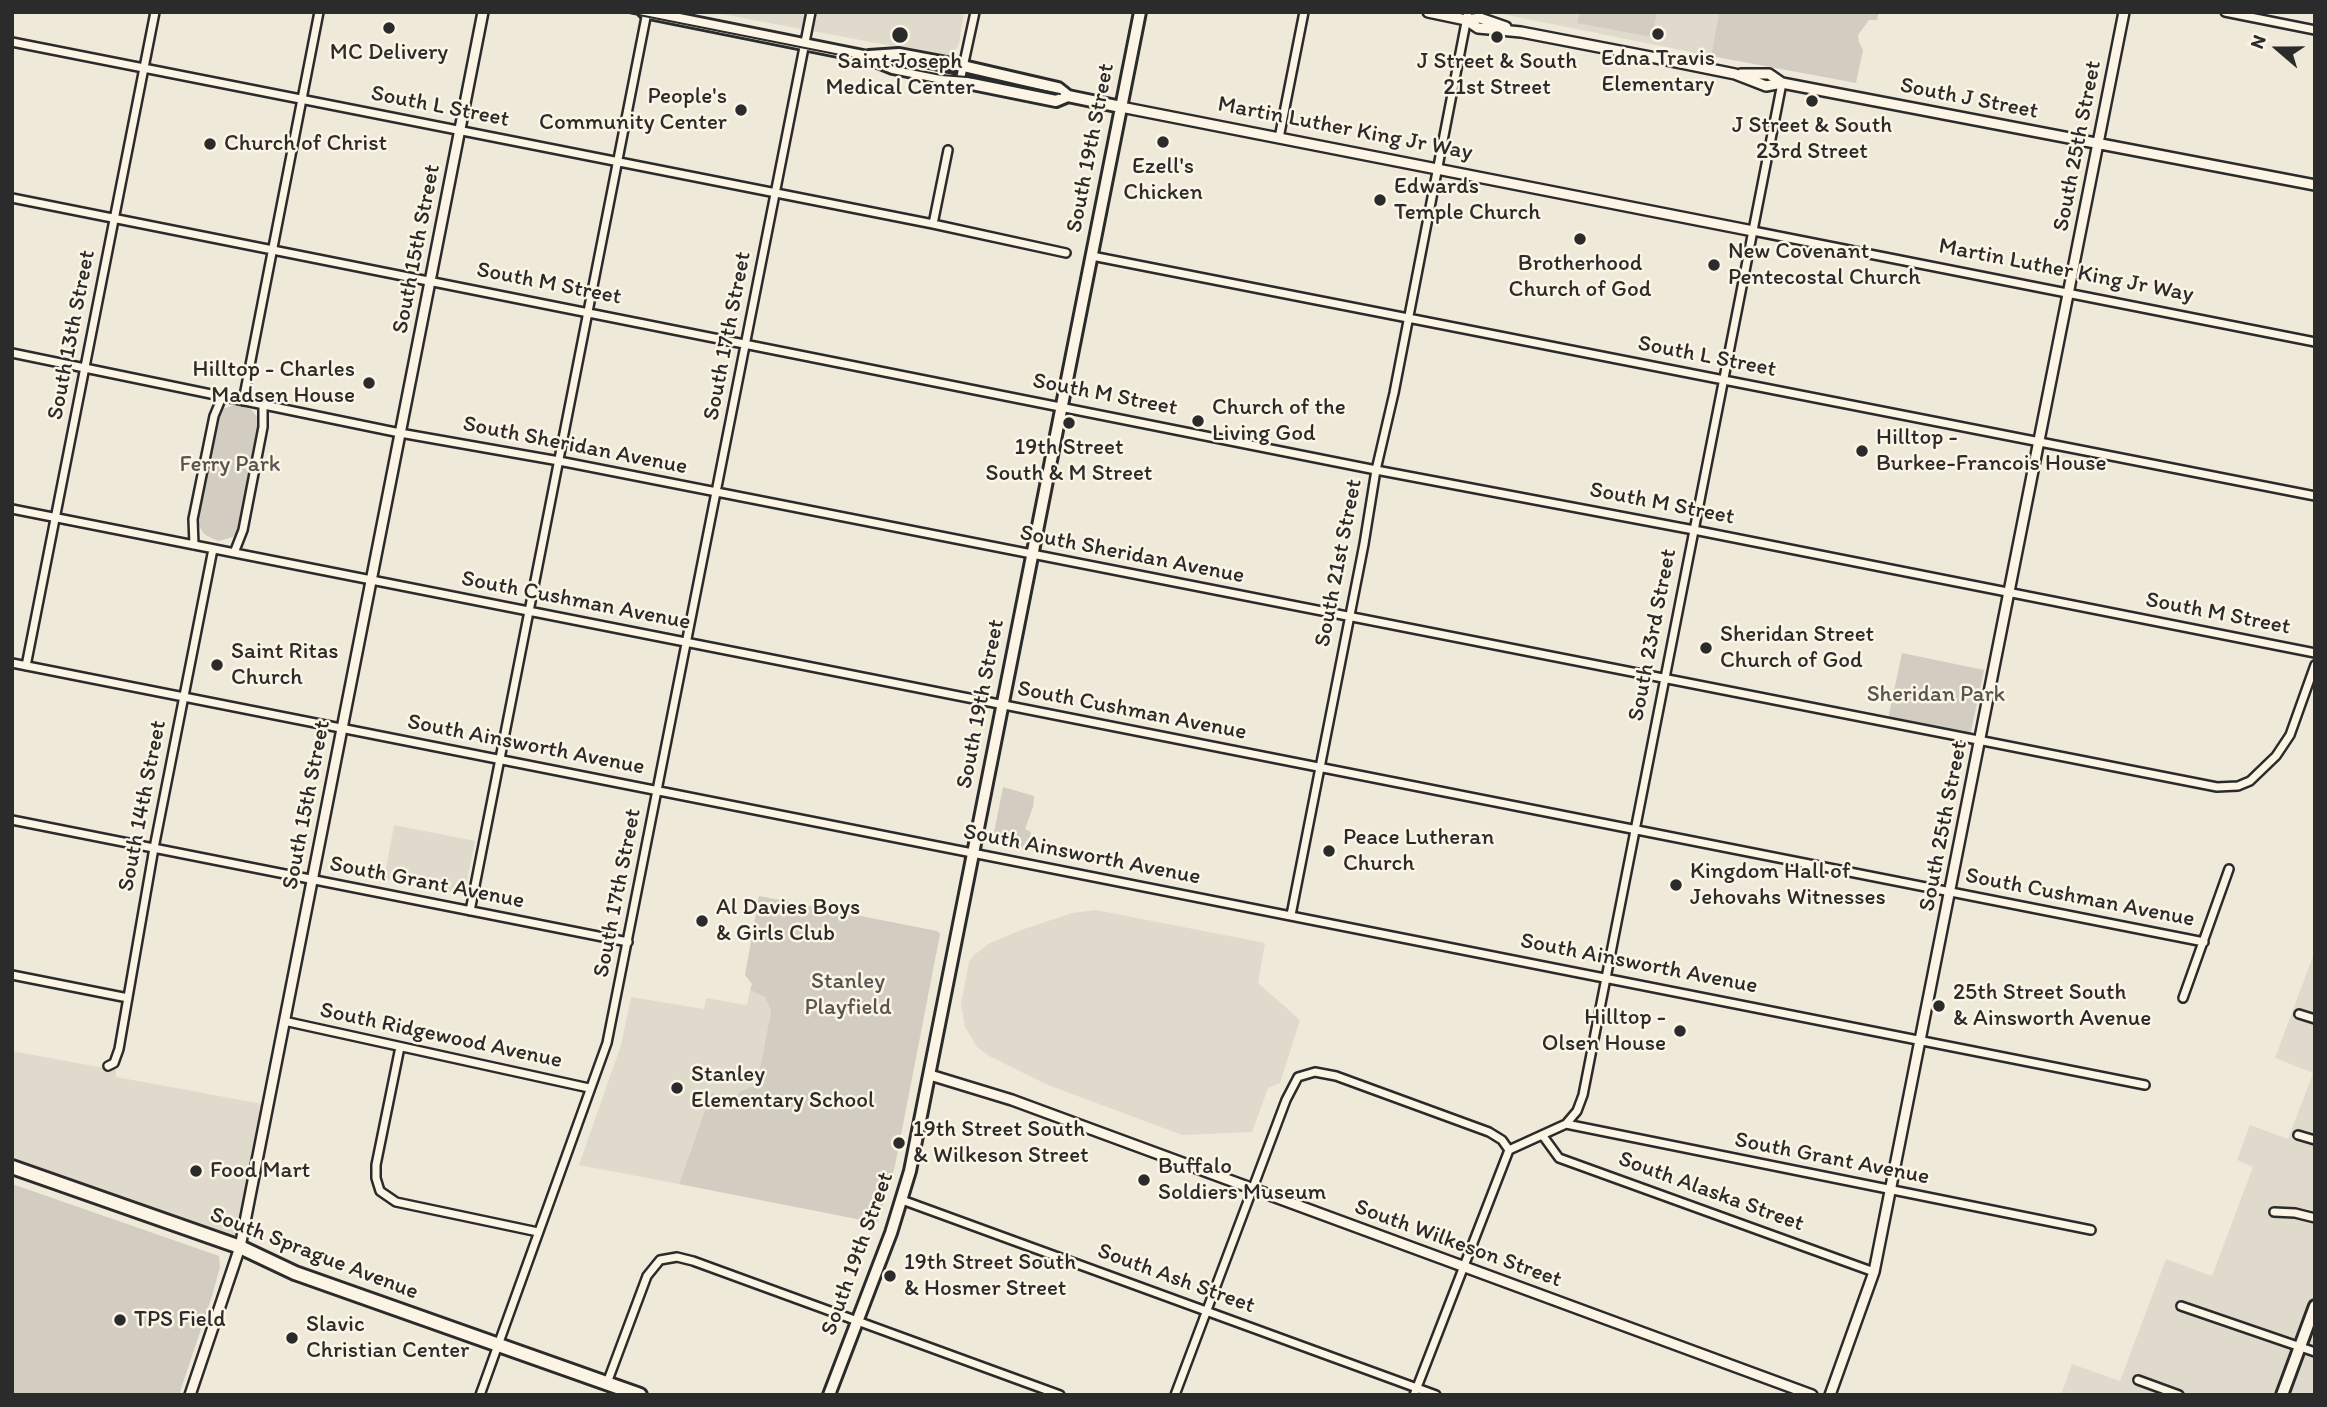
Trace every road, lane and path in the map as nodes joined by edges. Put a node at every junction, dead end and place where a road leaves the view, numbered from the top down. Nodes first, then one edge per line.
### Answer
1 (155, 12) edge
2 (319, 12) edge
3 (483, 12) edge
4 (646, 12) edge
5 (811, 12) edge
6 (975, 12) edge
7 (1140, 12) edge
8 (1304, 12) edge
9 (1428, 12) edge
10 (2124, 12) edge
11 (2225, 12) edge
12 (1467, 16) edge
13 (2315, 30) edge
14 (12, 43) edge
15 (805, 44) junction
16 (863, 56) junction
17 (963, 66) junction
18 (144, 69) junction
19 (960, 81) junction
20 (1782, 83) junction
21 (1068, 96) junction
22 (302, 100) junction
23 (1121, 107) junction
24 (460, 131) junction
25 (1279, 138) junction
26 (2098, 144) junction
27 (948, 150) dead end
28 (618, 162) junction
29 (1437, 169) junction
30 (2315, 185) edge
31 (775, 194) junction
32 (12, 198) edge
33 (114, 218) junction
34 (933, 224) junction
35 (1753, 231) junction
36 (272, 250) junction
37 (1066, 253) dead end
38 (1092, 256) junction
39 (430, 280) junction
40 (2068, 293) junction
41 (588, 312) junction
42 (1408, 319) junction
43 (2315, 342) edge
44 (746, 343) junction
45 (12, 353) edge
46 (85, 368) junction
47 (1724, 380) junction
48 (222, 397) junction
49 (243, 401) junction
50 (263, 405) junction
51 (1062, 406) junction
52 (400, 433) junction
53 (2039, 443) junction
54 (559, 461) junction
55 (1376, 470) junction
56 (716, 492) junction
57 (2315, 496) edge
58 (12, 509) edge
59 (55, 517) junction
60 (1694, 530) junction
61 (194, 545) junction
62 (213, 549) junction
63 (234, 553) junction
64 (1032, 555) junction
65 (371, 580) junction
66 (2010, 592) junction
67 (529, 611) junction
68 (1349, 618) junction
69 (687, 642) junction
70 (2315, 653) edge
71 (12, 663) edge
72 (2315, 665) edge
73 (26, 666) junction
74 (1664, 679) junction
75 (184, 697) junction
76 (1003, 705) junction
77 (342, 728) junction
78 (1981, 742) junction
79 (499, 759) junction
80 (1319, 769) junction
81 (658, 791) junction
82 (12, 820) edge
83 (1635, 829) junction
84 (154, 848) junction
85 (974, 853) junction
86 (2229, 869) dead end
87 (312, 880) junction
88 (1951, 891) junction
89 (470, 911) junction
90 (1291, 915) junction
91 (628, 942) junction
92 (2204, 942) junction
93 (12, 975) edge
94 (1606, 977) junction
95 (128, 998) junction
96 (2183, 998) dead end
97 (2300, 1014) dead end
98 (2315, 1019) edge
99 (284, 1021) junction
100 (1922, 1040) junction
101 (400, 1047) junction
102 (108, 1066) dead end
103 (930, 1075) junction
104 (2145, 1085) dead end
105 (589, 1088) junction
106 (1566, 1124) junction
107 (2298, 1135) dead end
108 (1543, 1136) junction
109 (2315, 1140) edge
110 (1509, 1150) junction
111 (12, 1167) edge
112 (1253, 1189) junction
113 (1891, 1191) junction
114 (902, 1200) junction
115 (2274, 1212) dead end
116 (2315, 1218) edge
117 (2091, 1230) dead end
118 (538, 1232) junction
119 (240, 1247) junction
120 (1463, 1266) junction
121 (1874, 1272) junction
122 (2181, 1306) dead end
123 (2315, 1306) edge
124 (1207, 1310) junction
125 (857, 1322) junction
126 (499, 1344) junction
127 (2300, 1347) junction
128 (2315, 1352) edge
129 (2138, 1380) dead end
130 (607, 1383) junction
131 (1415, 1391) edge
132 (190, 1395) edge
133 (480, 1395) edge
134 (640, 1395) edge
135 (829, 1395) edge
136 (1060, 1395) edge
137 (1175, 1395) edge
138 (1436, 1395) edge
139 (1812, 1395) edge
140 (1830, 1395) edge
141 (2179, 1395) edge
142 (2283, 1395) edge

1 - 18 street, South 13th Street
2 - 22 street
3 - 24 street, South 15th Street
4 - 15 main road, Martin Luther King Jr Way
4 - 28 street
5 - 15 street, South 17th Street
6 - 17 street
7 - 23 main road, South 19th Street
8 - 25 street
9 - 12 street, South J Street
10 - 26 street, South 25th Street
11 - 13 street
12 - 20 street, South J Street
12 - 29 street, South 21st Street
14 - 18 street, South L Street
15 - 16 main road, Martin Luther King Jr Way
15 - 31 street, South 17th Street
16 - 17 main road, Martin Luther King Jr Way
16 - 19 main road, Martin Luther King Jr Way
17 - 19 street
17 - 21 main road, Martin Luther King Jr Way
18 - 22 street, South L Street
18 - 33 street, South 13th Street
19 - 21 main road, Martin Luther King Jr Way
20 - 26 street, South J Street
20 - 35 street, South 23rd Street
21 - 23 main road, Martin Luther King Jr Way
22 - 24 street, South L Street
22 - 36 street
23 - 25 street, Martin Luther King Jr Way
23 - 38 main road, South 19th Street
24 - 28 street, South L Street
24 - 39 street, South 15th Street
25 - 29 street, Martin Luther King Jr Way
26 - 30 street, South J Street
26 - 40 street, South 25th Street
27 - 34 street
28 - 31 street, South L Street
28 - 41 street
29 - 35 street, Martin Luther King Jr Way
29 - 42 street, South 21st Street
31 - 34 street, South L Street
31 - 44 street, South 17th Street
32 - 33 street, South M Street
33 - 36 street, South M Street
33 - 46 street, South 13th Street
34 - 37 street, South L Street
35 - 40 street, Martin Luther King Jr Way
35 - 47 street, South 23rd Street
36 - 39 street, South M Street
36 - 49 street
38 - 42 street, South L Street
38 - 51 main road, South 19th Street
39 - 41 street, South M Street
39 - 52 street, South 15th Street
40 - 43 street, Martin Luther King Jr Way
40 - 53 street, South 25th Street
41 - 44 street, South M Street
41 - 54 street
42 - 47 street, South L Street
42 - 55 street, South 21st Street
44 - 51 street, South M Street
44 - 56 street, South 17th Street
45 - 46 street, South Sheridan Avenue
46 - 48 street, South Sheridan Avenue
46 - 59 street, South 13th Street
47 - 53 street, South L Street
47 - 60 street, South 23rd Street
48 - 49 street, South Sheridan Avenue
48 - 61 street
49 - 50 street, South Sheridan Avenue
50 - 52 street, South Sheridan Avenue
50 - 63 street
51 - 55 street, South M Street
51 - 64 main road, South 19th Street
52 - 54 street, South Sheridan Avenue
52 - 65 street, South 15th Street
53 - 57 street, South L Street
53 - 66 street, South 25th Street
54 - 56 street, South Sheridan Avenue
54 - 67 street
55 - 60 street, South M Street
55 - 68 street, South 21st Street
56 - 64 street, South Sheridan Avenue
56 - 69 street, South 17th Street
58 - 59 street, South Cushman Avenue
59 - 61 street, South Cushman Avenue
59 - 73 street, South 13th Street
60 - 66 street, South M Street
60 - 74 street, South 23rd Street
61 - 62 street, South Cushman Avenue
62 - 63 street, South Cushman Avenue
62 - 75 street, South 14th Street
63 - 65 street, South Cushman Avenue
64 - 68 street, South Sheridan Avenue
64 - 76 main road, South 19th Street
65 - 67 street, South Cushman Avenue
65 - 77 street, South 15th Street
66 - 70 street, South M Street
66 - 78 street, South 25th Street
67 - 69 street, South Cushman Avenue
67 - 79 street
68 - 74 street, South Sheridan Avenue
68 - 80 street, South 21st Street
69 - 76 street, South Cushman Avenue
69 - 81 street, South 17th Street
71 - 73 street, South Ainsworth Avenue
72 - 78 street, South Sheridan Avenue
73 - 75 street, South Ainsworth Avenue
74 - 78 street, South Sheridan Avenue
74 - 83 street, South 23rd Street
75 - 77 street, South Ainsworth Avenue
75 - 84 street, South 14th Street
76 - 80 street, South Cushman Avenue
76 - 85 main road, South 19th Street
77 - 79 street, South Ainsworth Avenue
77 - 87 street, South 15th Street
78 - 88 street, South 25th Street
79 - 81 street, South Ainsworth Avenue
79 - 89 street
80 - 83 street, South Cushman Avenue
80 - 90 street, South 21st Street
81 - 85 street, South Ainsworth Avenue
81 - 91 street, South 17th Street
82 - 84 street, South Grant Avenue
83 - 88 street, South Cushman Avenue
83 - 94 street, South 23rd Street
84 - 87 street, South Grant Avenue
84 - 95 street, South 14th Street
85 - 90 street, South Ainsworth Avenue
85 - 103 main road, South 19th Street
86 - 92 street
87 - 89 street, South Grant Avenue
87 - 99 street, South 15th Street
88 - 92 street, South Cushman Avenue
88 - 100 street, South 25th Street
89 - 91 street, South Grant Avenue
90 - 94 street, South Ainsworth Avenue
91 - 105 street, South 17th Street
92 - 96 street
93 - 95 street
94 - 100 street, South Ainsworth Avenue
94 - 106 street, South 23rd Street
95 - 102 street, South 14th Street
97 - 98 street
99 - 101 street, South Ridgewood Avenue
99 - 119 street, South 15th Street
100 - 104 street, South Ainsworth Avenue
100 - 113 street, South 25th Street
101 - 105 street, South Ridgewood Avenue
101 - 118 street
103 - 112 street, South Wilkeson Street
103 - 114 main road, South 19th Street
105 - 118 street, South 17th Street
106 - 108 street
106 - 113 street, South Grant Avenue
107 - 109 street
108 - 110 street
108 - 121 street, South Alaska Street
110 - 112 street
110 - 120 street
111 - 119 main road, South Sprague Avenue
112 - 120 street, South Wilkeson Street
112 - 124 street
113 - 117 street, South Grant Avenue
113 - 121 street, South 25th Street
114 - 124 street, South Ash Street
114 - 125 main road, South 19th Street
115 - 116 street
118 - 126 street, South 17th Street
119 - 126 main road, South Sprague Avenue
119 - 132 street, South 15th Street
120 - 131 street
120 - 139 street, South Wilkeson Street
121 - 140 street, South 25th Street
122 - 127 street
123 - 127 main road
124 - 131 street, South Ash Street
124 - 137 street
125 - 130 street
125 - 135 main road, South 19th Street
125 - 136 street
126 - 130 main road, South Sprague Avenue
126 - 133 street, South 17th Street
127 - 128 street
127 - 142 main road
129 - 141 street
130 - 134 main road, South Sprague Avenue
131 - 138 street, South Ash Street

